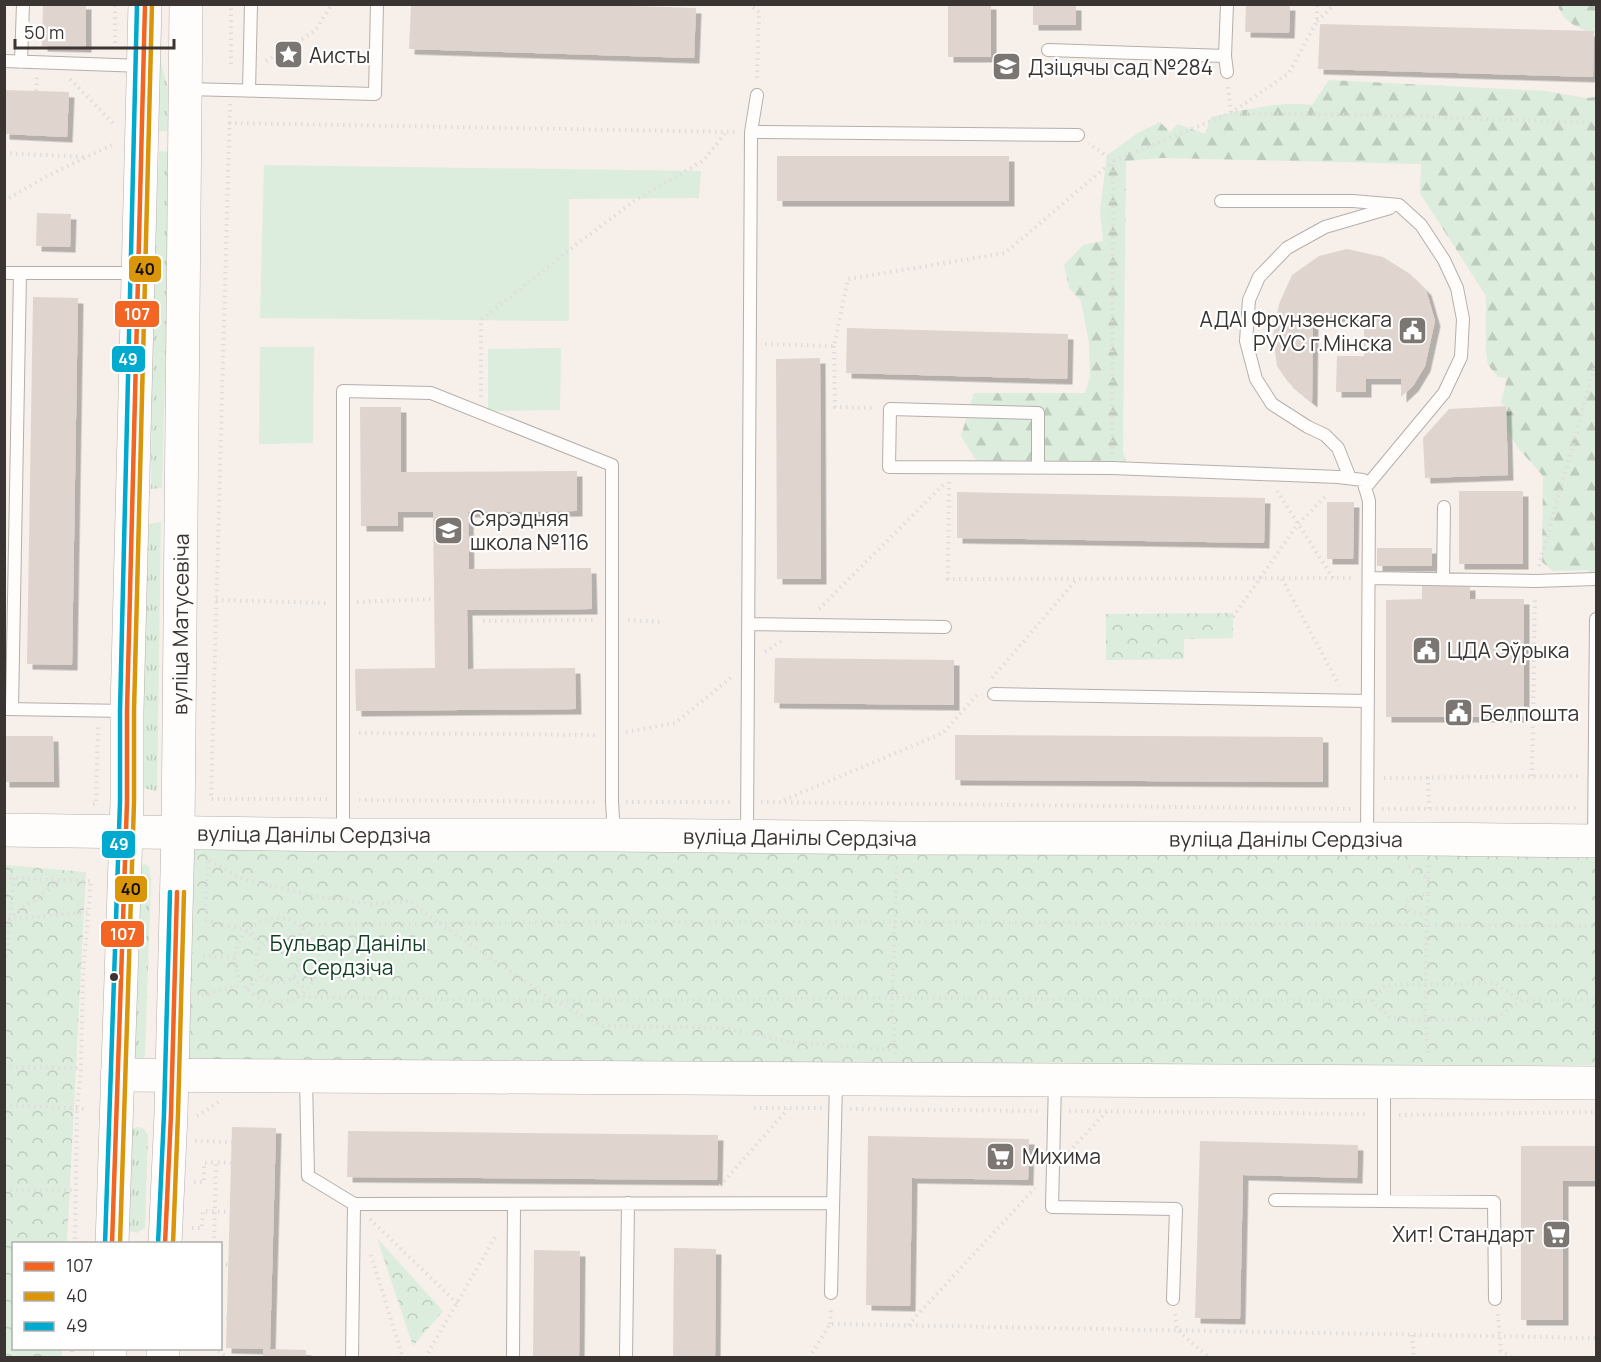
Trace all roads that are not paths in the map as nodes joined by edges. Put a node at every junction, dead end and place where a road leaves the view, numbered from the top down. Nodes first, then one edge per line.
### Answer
1 (22, 4) edge
2 (145, 4) edge
3 (251, 4) edge
4 (377, 4) edge
5 (1227, 4) edge
6 (185, 9) edge
7 (1048, 50) dead end
8 (1225, 56) junction
9 (4, 61) edge
10 (21, 62) junction
11 (144, 66) junction
12 (1227, 72) road end
13 (185, 89) junction
14 (249, 91) junction
15 (756, 95) road end
16 (751, 132) junction
17 (1078, 135) road end
18 (1221, 201) dead end
19 (1400, 205) junction
20 (4, 273) edge
21 (20, 273) junction
22 (139, 273) junction
23 (1038, 468) junction
24 (1350, 478) junction
25 (1365, 488) junction
26 (132, 506) junction
27 (180, 506) junction
28 (1444, 507) dead end
29 (1368, 578) junction
30 (1443, 579) junction
31 (1596, 579) edge
32 (1596, 619) edge
33 (749, 624) junction
34 (945, 627) dead end
35 (1596, 627) edge
36 (991, 689) road end
37 (1363, 701) junction
38 (8, 709) edge
39 (127, 711) junction
40 (1596, 776) edge
41 (1596, 808) edge
42 (1367, 824) junction
43 (4, 830) edge
44 (125, 832) junction
45 (178, 833) junction
46 (343, 835) junction
47 (614, 835) junction
48 (747, 837) junction
49 (1595, 841) edge
50 (117, 1075) junction
51 (172, 1075) junction
52 (306, 1076) junction
53 (1384, 1082) junction
54 (1596, 1083) edge
55 (835, 1094) junction
56 (1055, 1096) junction
57 (1275, 1200) dead end
58 (1384, 1201) junction
59 (628, 1203) junction
60 (832, 1203) junction
61 (354, 1204) junction
62 (514, 1204) junction
63 (178, 1236) edge
64 (112, 1242) edge
65 (831, 1293) dead end
66 (1173, 1299) road end
67 (1496, 1299) road end
68 (352, 1358) edge
69 (513, 1358) edge
70 (626, 1358) edge

1 - 10 lane
2 - 11 street
3 - 14 lane
4 - 14 lane
5 - 8 lane
6 - 13 street, вуліца Матусевіча
7 - 8 lane
8 - 12 lane
9 - 10 lane
10 - 11 lane
11 - 22 street
13 - 14 lane
13 - 27 street, вуліца Матусевіча
15 - 16 lane
16 - 17 lane
16 - 33 lane
18 - 19 lane
19 - 24 lane
19 - 25 lane
20 - 21 lane
21 - 22 lane
21 - 38 lane
22 - 26 street
23 - 23 lane
23 - 24 lane
24 - 25 lane
25 - 29 lane
26 - 27 street
26 - 39 street
27 - 45 street, вуліца Матусевіча
28 - 30 lane
29 - 30 lane
29 - 37 lane
30 - 31 lane
32 - 35 lane
33 - 34 lane
33 - 48 lane
35 - 40 lane
36 - 37 lane
37 - 42 lane
38 - 39 lane
39 - 44 street
40 - 41 lane
41 - 49 lane
42 - 48 street, вуліца Данілы Сердзіча
42 - 49 street, вуліца Данілы Сердзіча
43 - 44 street, вуліца Данілы Сердзіча
44 - 45 street, вуліца Данілы Сердзіча
44 - 50 street
45 - 46 street, вуліца Данілы Сердзіча
45 - 51 street, вуліца Матусевіча
46 - 47 street, вуліца Данілы Сердзіча
46 - 47 lane
47 - 48 street, вуліца Данілы Сердзіча
50 - 51 street
50 - 64 street
51 - 52 street
51 - 63 street, вуліца Матусевіча
52 - 55 street
52 - 61 lane
53 - 54 street
53 - 56 street
53 - 58 lane
55 - 56 street
55 - 60 lane
56 - 66 lane
57 - 58 lane
58 - 67 lane
59 - 60 lane
59 - 62 lane
59 - 70 lane
60 - 65 lane
61 - 62 lane
61 - 68 lane
62 - 69 lane

